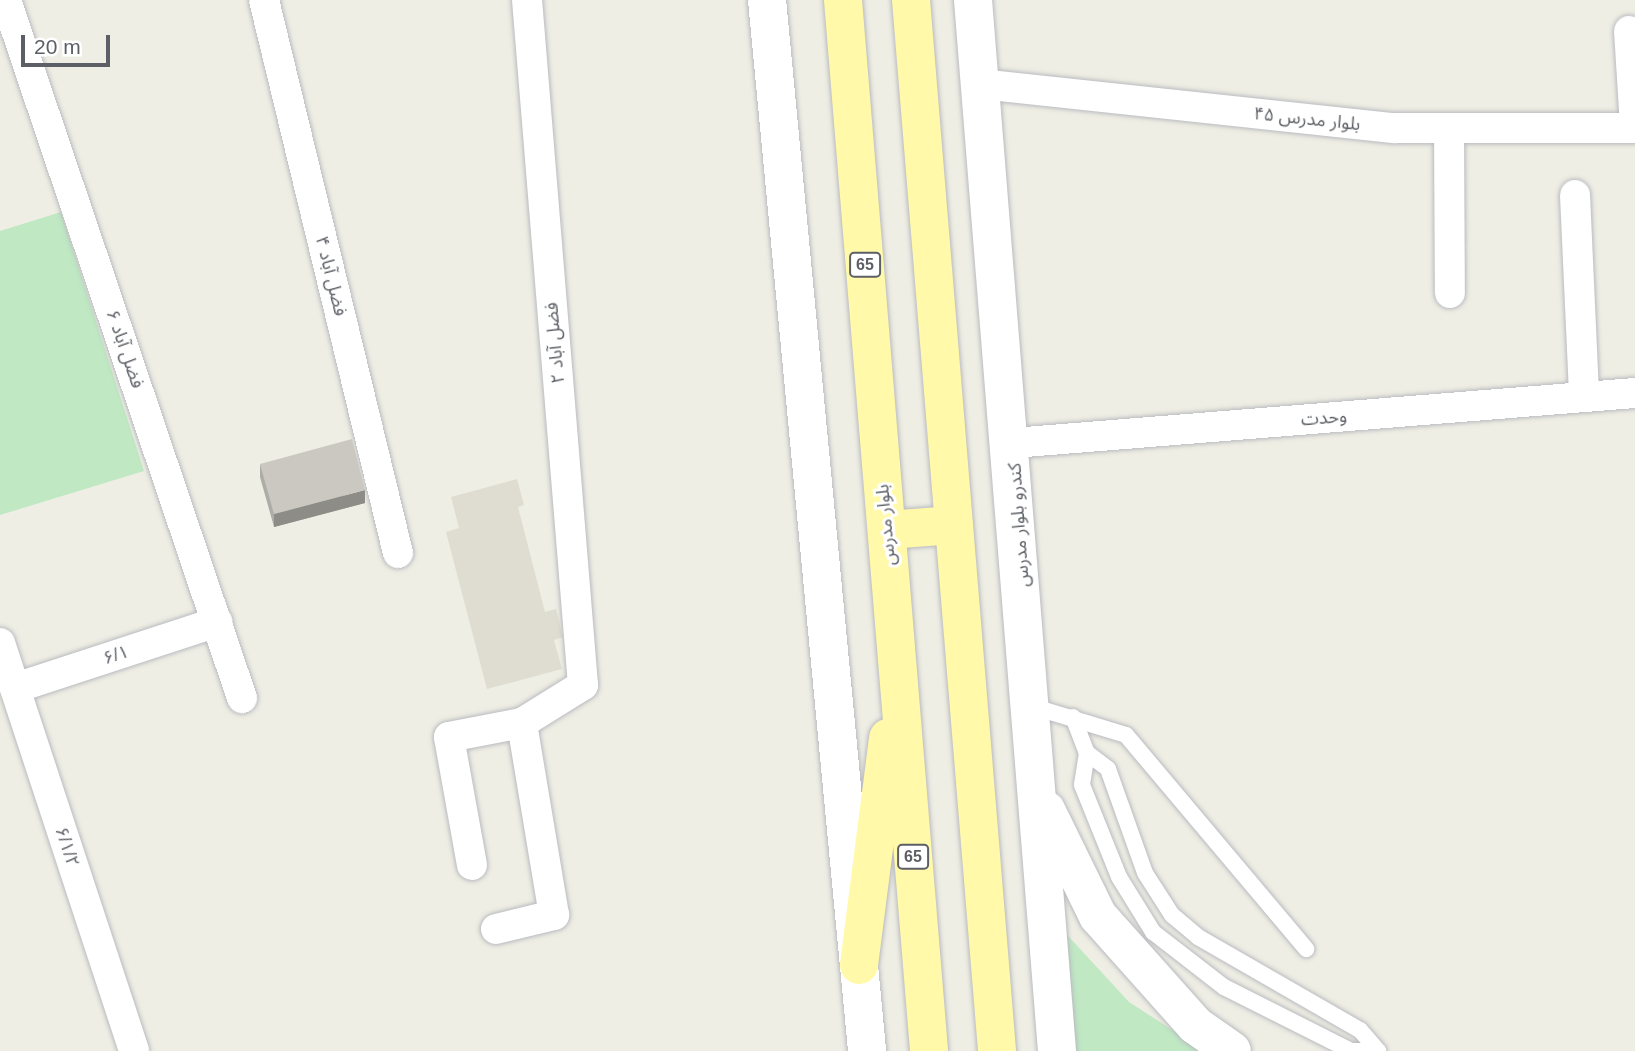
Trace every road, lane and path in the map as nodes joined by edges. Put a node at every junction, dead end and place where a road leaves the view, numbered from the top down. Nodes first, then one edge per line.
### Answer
1 (6, 0) edge
2 (264, 0) edge
3 (527, 0) edge
4 (767, 0) edge
5 (843, 0) edge
6 (911, 0) edge
7 (973, 0) edge
8 (1629, 31) dead end
9 (979, 84) junction
10 (1635, 127) edge
11 (1449, 128) junction
12 (1575, 195) dead end
13 (1450, 293) dead end
14 (1635, 393) edge
15 (1584, 397) junction
16 (1013, 443) junction
17 (954, 525) junction
18 (887, 530) junction
19 (398, 553) dead end
20 (217, 622) junction
21 (0, 643) edge
22 (898, 663) junction
23 (15, 688) junction
24 (242, 698) dead end
25 (1031, 706) junction
26 (1073, 717) junction
27 (522, 723) junction
28 (1087, 753) junction
29 (1038, 794) junction
30 (472, 865) dead end
31 (496, 929) dead end
32 (1306, 949) dead end
33 (859, 965) junction
34 (134, 1051) edge
35 (867, 1051) edge
36 (929, 1051) edge
37 (997, 1051) edge
38 (1057, 1051) edge
39 (1232, 1051) edge
40 (1378, 1051) edge

1 - 20 street, فضل آباد ۶
2 - 19 street, فضل آباد ۴
3 - 27 street, فضل آباد ۲
4 - 33 main road
5 - 18 main road, بلوار مدرس / 65
6 - 17 main road
7 - 9 main road, کندرو بلوار مدرس
8 - 10 street
9 - 11 street, ۴۵ بلوار مدرس
9 - 16 main road, کندرو بلوار مدرس
10 - 11 street, ۴۵ بلوار مدرس
11 - 13 street
12 - 15 street
14 - 15 street, وحدت
15 - 16 street, وحدت
16 - 25 main road, کندرو بلوار مدرس
17 - 18 main road
17 - 37 main road
18 - 22 main road, بلوار مدرس / 65
20 - 23 street, ۶/۱
20 - 24 street, فضل آباد ۶
21 - 23 street, ۶/۱/۲
22 - 33 main road
22 - 36 main road, بلوار مدرس / 65
23 - 34 street, ۶/۱/۲
25 - 26 lane
25 - 29 main road, کندرو بلوار مدرس
26 - 28 lane
26 - 32 lane
27 - 30 street
27 - 31 street
28 - 40 lane
28 - 40 lane
29 - 38 main road, کندرو بلوار مدرس
29 - 39 main road
33 - 35 main road

